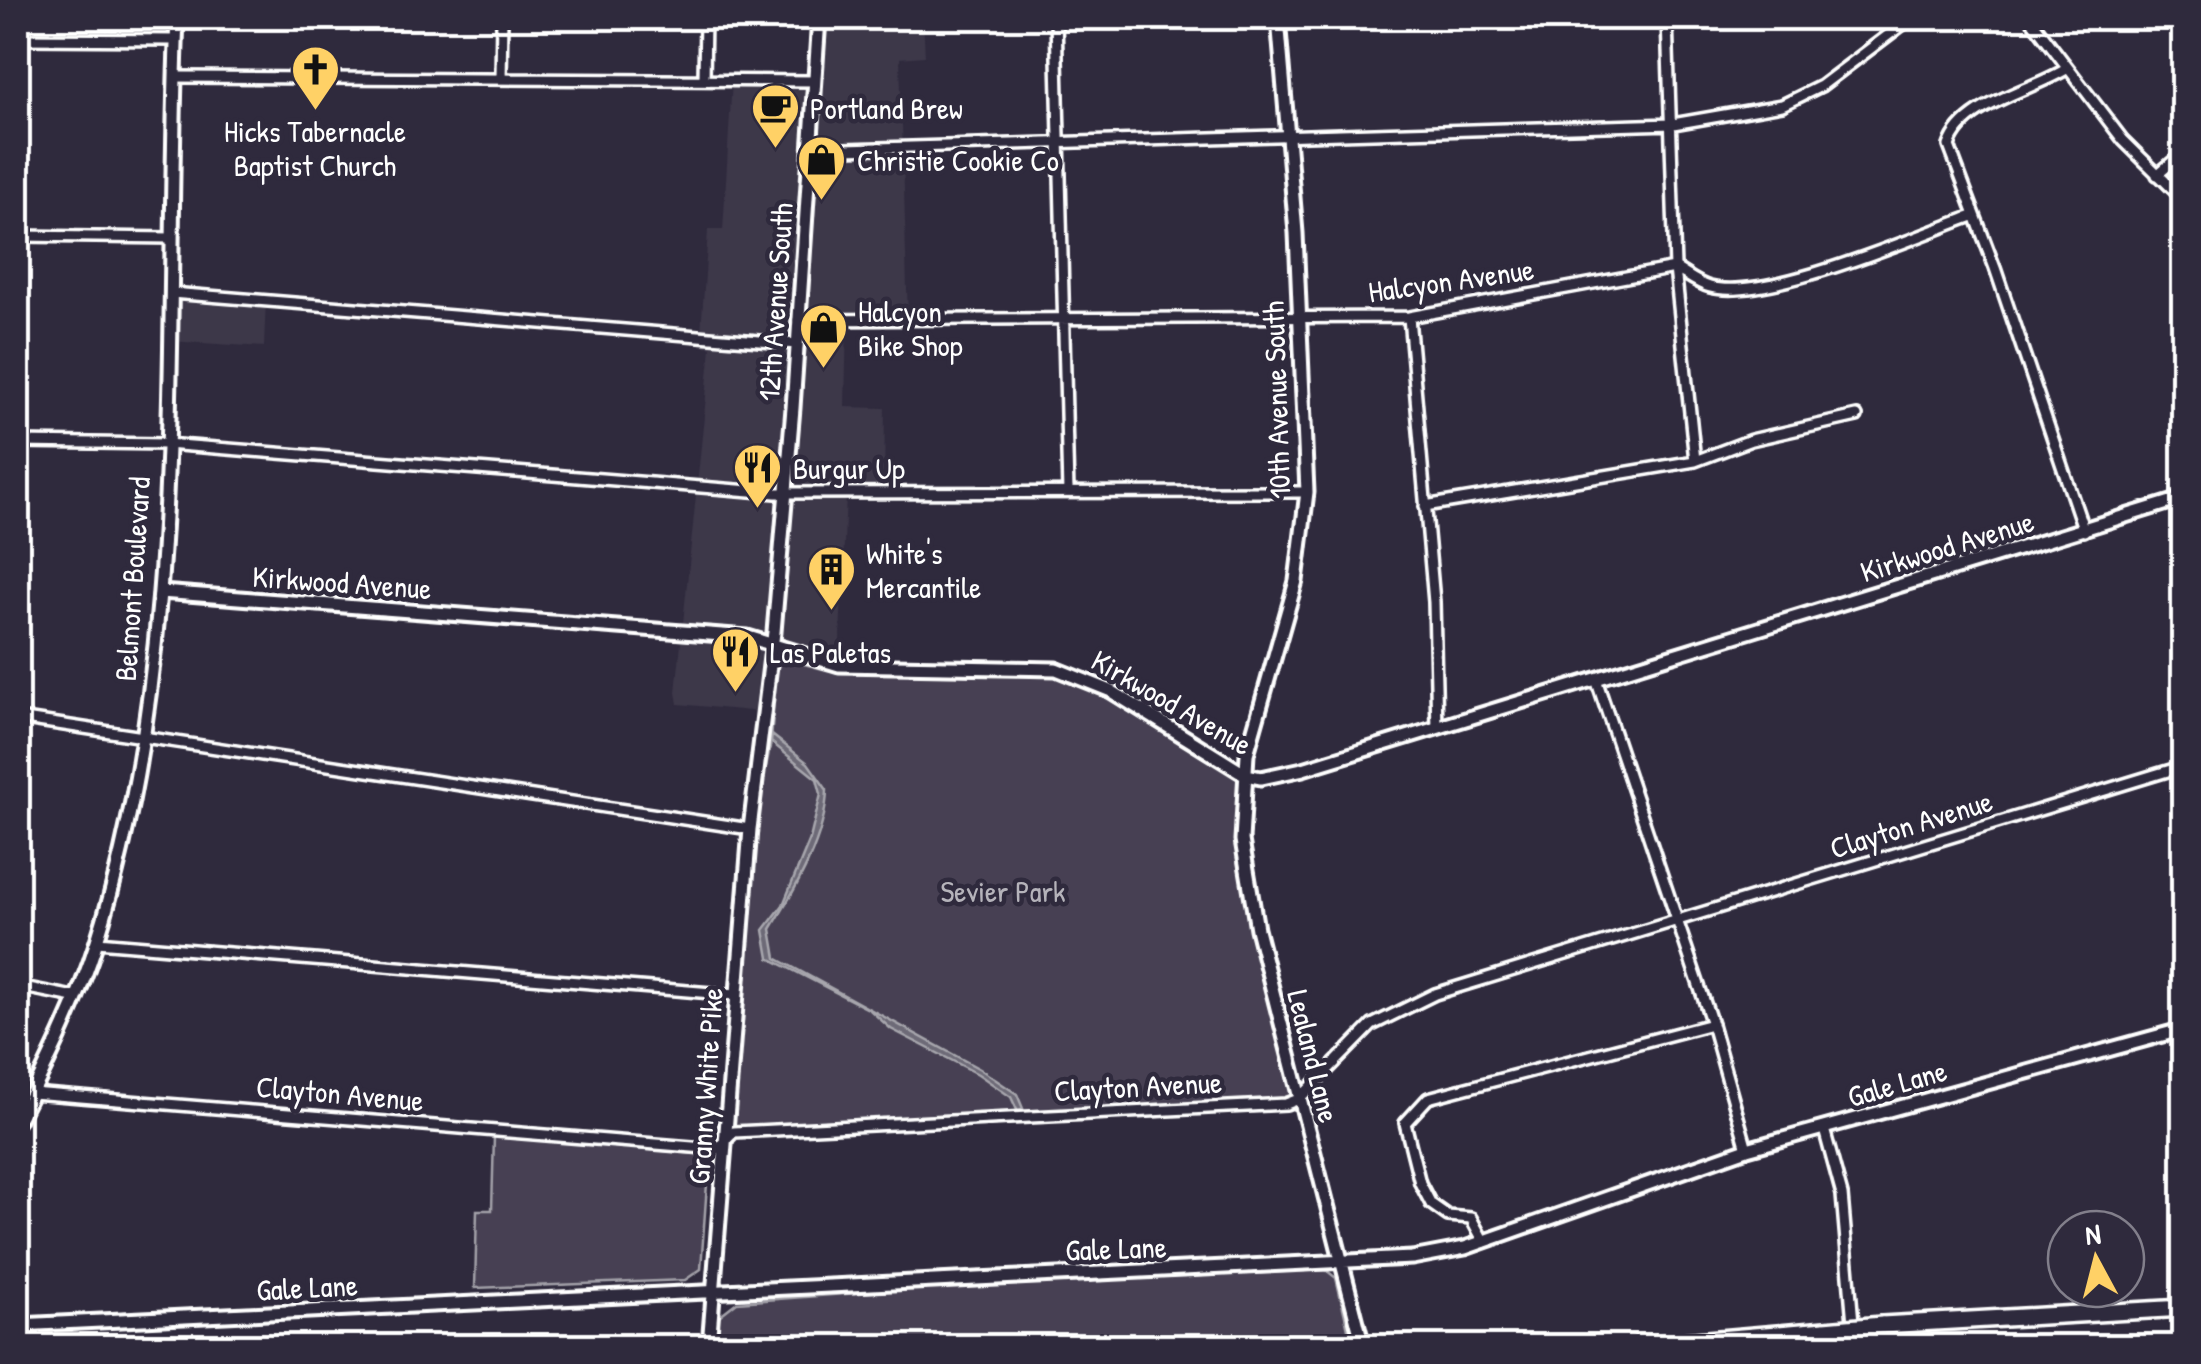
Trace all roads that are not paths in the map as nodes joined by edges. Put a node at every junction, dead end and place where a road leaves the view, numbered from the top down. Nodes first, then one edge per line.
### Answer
1 (177, 18) edge
2 (502, 18) edge
3 (704, 18) edge
4 (819, 18) edge
5 (1056, 18) edge
6 (1278, 18) edge
7 (1667, 18) edge
8 (1911, 18) edge
9 (2030, 18) edge
10 (18, 38) edge
11 (176, 40) junction
12 (2068, 68) junction
13 (176, 77) junction
14 (501, 79) junction
15 (704, 80) junction
16 (814, 81) junction
17 (1673, 124) junction
18 (1288, 134) junction
19 (1058, 144) junction
20 (811, 150) junction
21 (2184, 152) edge
22 (2156, 175) junction
23 (2184, 200) edge
24 (1973, 216) junction
25 (18, 236) edge
26 (172, 238) junction
27 (1675, 268) junction
28 (171, 293) junction
29 (1410, 317) junction
30 (1299, 319) junction
31 (798, 320) junction
32 (1064, 320) junction
33 (797, 344) junction
34 (1857, 416) dead end
35 (18, 442) edge
36 (166, 444) junction
37 (1695, 461) junction
38 (1068, 492) junction
39 (1307, 492) junction
40 (785, 493) junction
41 (2184, 498) edge
42 (1426, 506) junction
43 (2084, 530) junction
44 (161, 592) junction
45 (772, 643) junction
46 (1596, 678) junction
47 (18, 718) edge
48 (1437, 728) junction
49 (144, 737) junction
50 (2184, 766) edge
51 (1246, 775) junction
52 (750, 829) junction
53 (1677, 923) junction
54 (97, 942) junction
55 (18, 986) edge
56 (736, 994) junction
57 (74, 997) junction
58 (1712, 1024) junction
59 (2184, 1029) edge
60 (32, 1093) junction
61 (1298, 1099) junction
62 (18, 1121) edge
63 (1824, 1129) junction
64 (727, 1139) junction
65 (1747, 1149) junction
66 (1484, 1242) junction
67 (1342, 1264) junction
68 (713, 1294) junction
69 (2184, 1305) edge
70 (18, 1325) edge
71 (708, 1346) edge
72 (1363, 1346) edge
73 (1636, 1346) edge
74 (1855, 1346) edge

1 - 11 street, Belmont Boulevard
2 - 14 street
3 - 15 street
4 - 16 street, 12th Avenue South
5 - 19 street
6 - 18 street, 10th Avenue South
7 - 17 street
8 - 17 street
9 - 12 street
10 - 11 street
11 - 13 street, Belmont Boulevard
12 - 22 street
12 - 24 street
13 - 14 street
13 - 26 street, Belmont Boulevard
14 - 15 street
15 - 16 street
16 - 20 street, 12th Avenue South
17 - 18 street
17 - 27 street
18 - 19 street
18 - 30 street, 10th Avenue South
19 - 20 street
19 - 32 street
20 - 31 street, 12th Avenue South
21 - 22 street
22 - 23 street
24 - 27 street
24 - 43 street
25 - 26 street
26 - 28 street, Belmont Boulevard
27 - 29 street, Halcyon Avenue
27 - 37 street
28 - 33 street
28 - 36 street, Belmont Boulevard
29 - 30 street, Halcyon Avenue
29 - 42 street
30 - 32 street, Halcyon Avenue
30 - 39 street, 10th Avenue South
31 - 32 street, Halcyon Avenue
31 - 33 street, 12th Avenue South
32 - 38 street
33 - 40 street, 12th Avenue South
34 - 37 street
35 - 36 street
36 - 40 street
36 - 44 street, Belmont Boulevard
37 - 42 street
38 - 39 street
38 - 40 street
39 - 51 street, 10th Avenue South
40 - 45 street, 12th Avenue South
41 - 43 street, Kirkwood Avenue
42 - 48 street
43 - 46 street, Kirkwood Avenue
44 - 45 street, Kirkwood Avenue
44 - 49 street, Belmont Boulevard
45 - 51 street, Kirkwood Avenue
45 - 52 street, 12th Avenue South
46 - 48 street, Kirkwood Avenue
46 - 53 street
47 - 49 street
48 - 51 street, Kirkwood Avenue
49 - 52 street
49 - 54 street, Belmont Boulevard
50 - 53 street, Clayton Avenue
51 - 61 street, Lealand Lane
52 - 56 street, Granny White Pike
53 - 58 street
53 - 61 street, Clayton Avenue
54 - 56 street
54 - 57 street, Belmont Boulevard
55 - 57 street
56 - 64 street, Granny White Pike
57 - 60 street, Belmont Boulevard
58 - 65 street
58 - 66 street
59 - 63 street, Gale Lane
60 - 62 street, Belmont Boulevard
60 - 64 street, Clayton Avenue
61 - 64 street, Clayton Avenue
61 - 67 street, Lealand Lane
63 - 65 street, Gale Lane
63 - 74 street
64 - 68 street, Granny White Pike
65 - 66 street, Gale Lane
66 - 67 street, Gale Lane
67 - 68 street, Gale Lane
67 - 72 street, Lealand Lane
68 - 70 street, Gale Lane
68 - 71 street, Granny White Pike
69 - 73 highway, bridge

